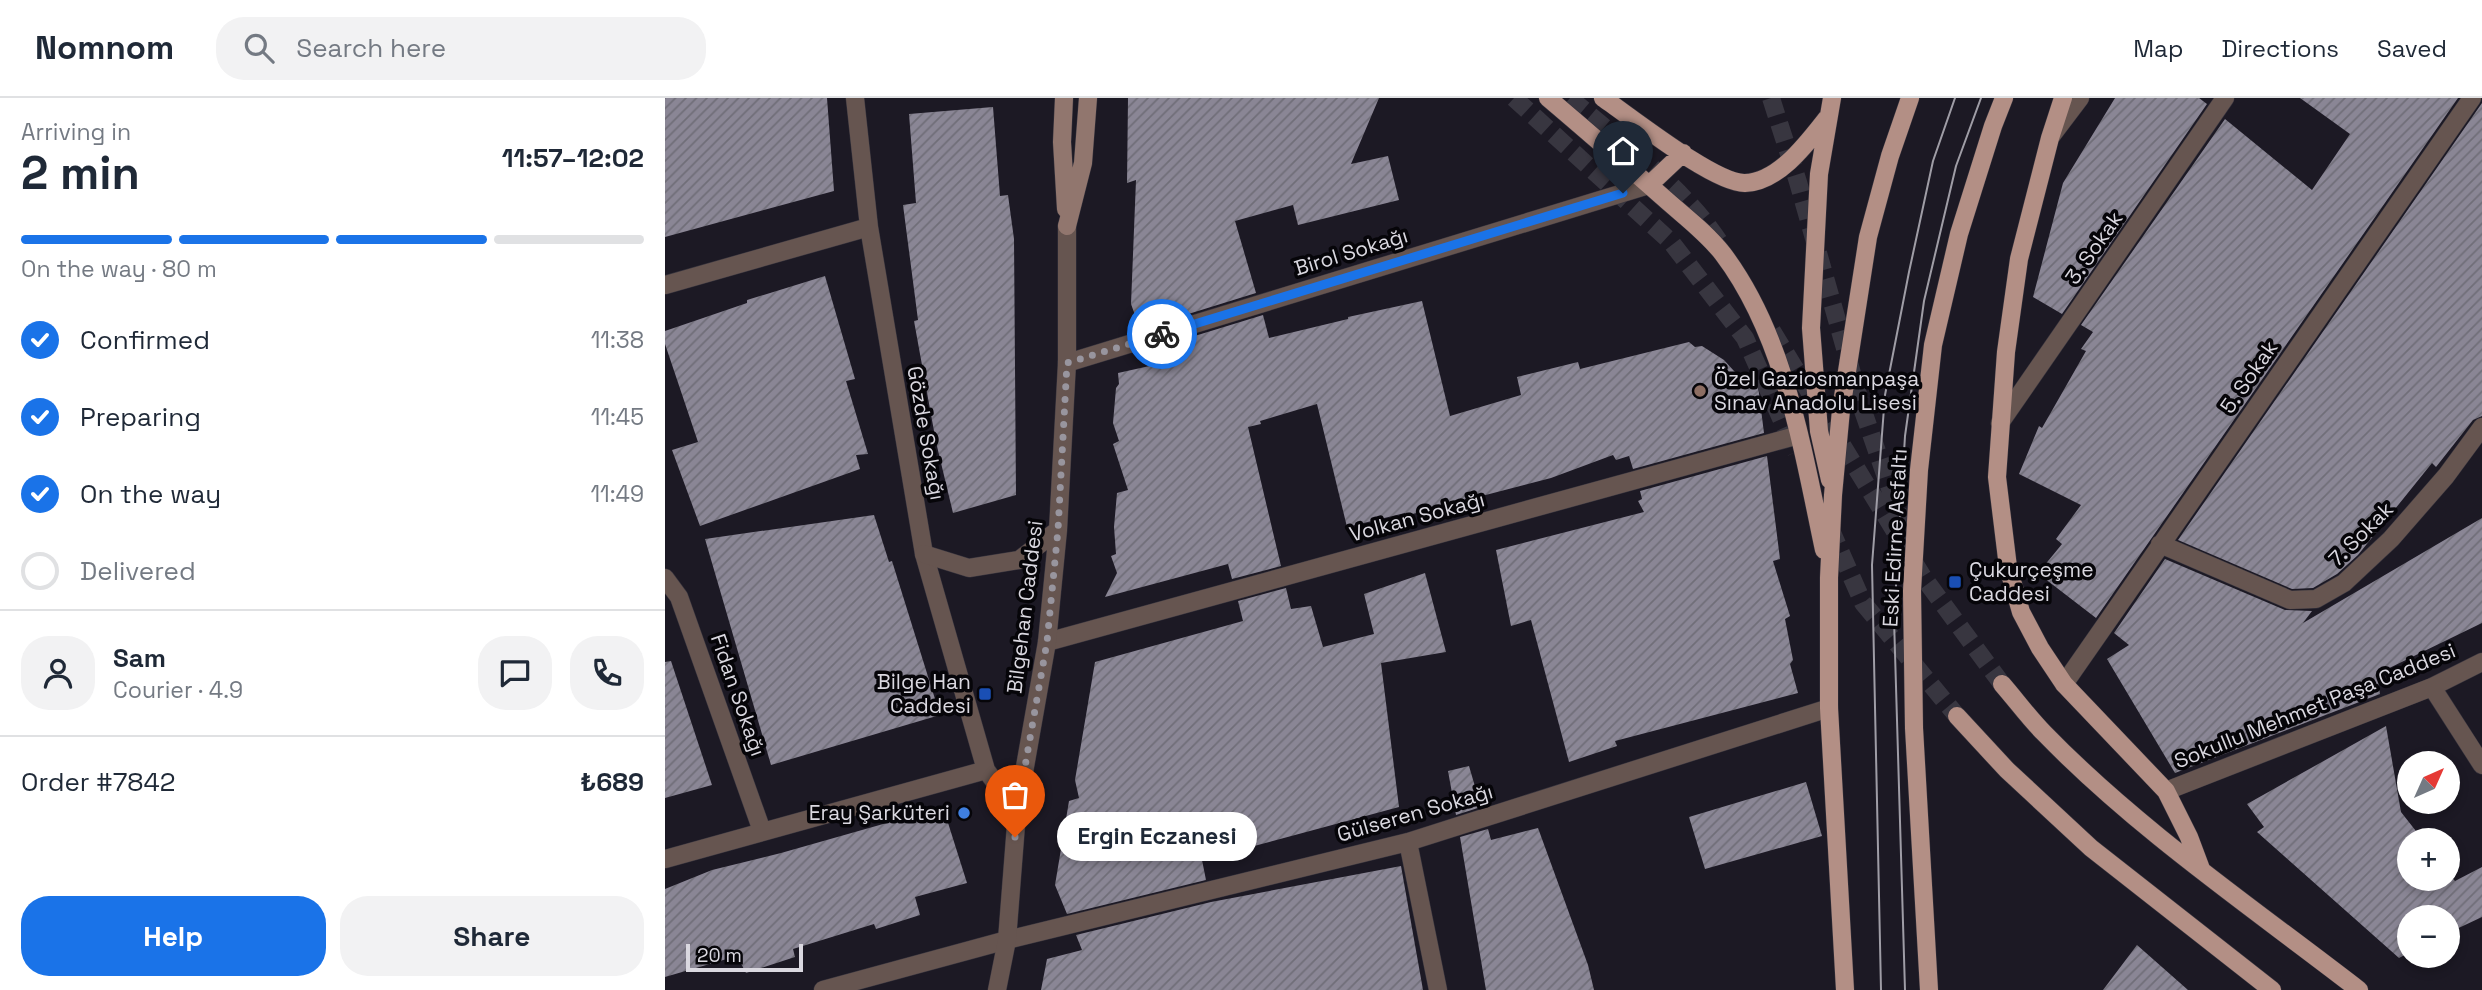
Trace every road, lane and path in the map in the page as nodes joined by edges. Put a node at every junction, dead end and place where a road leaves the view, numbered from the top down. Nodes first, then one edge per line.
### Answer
1 (855, 98) edge
2 (1064, 98) edge
3 (1088, 98) edge
4 (1548, 98) edge
5 (1603, 98) edge
6 (1832, 98) edge
7 (1910, 98) edge
8 (2004, 98) edge
9 (2063, 98) edge
10 (2080, 98) edge
11 (2225, 98) edge
12 (2472, 98) edge
13 (1827, 118) junction
14 (2050, 138) junction
15 (1683, 153) junction
16 (1649, 185) junction
17 (1067, 226) junction
18 (869, 227) junction
19 (665, 285) edge
20 (1067, 363) junction
21 (2000, 423) junction
22 (2482, 427) edge
23 (1799, 435) junction
24 (1833, 495) junction
25 (1058, 530) junction
26 (2160, 544) junction
27 (924, 554) junction
28 (665, 578) edge
29 (1829, 578) junction
30 (1047, 642) junction
31 (2482, 662) edge
32 (2002, 684) tunnel mouth
33 (2064, 684) junction
34 (2432, 687) junction
35 (1829, 708) junction
36 (1957, 716) tunnel mouth
37 (2482, 765) edge
38 (986, 770) junction
39 (2166, 791) junction
40 (1017, 812) junction
41 (762, 831) junction
42 (1408, 842) junction
43 (665, 859) edge
44 (2201, 869) junction
45 (1007, 940) junction
46 (823, 990) edge
47 (997, 990) edge
48 (1438, 990) edge
49 (1845, 990) edge
50 (1929, 990) edge
51 (2273, 990) edge
52 (2359, 990) edge

1 - 18 street, Gözde Sokağı
2 - 17 main road, Bilgehan Caddesi
3 - 17 main road, Bilgehan Caddesi
4 - 16 main road
5 - 15 main road
6 - 13 main road
7 - 24 main road
8 - 50 main road, Eski Edirne Asfaltı
9 - 14 main road
10 - 14 street
11 - 21 street, 3. Sokak
12 - 26 street, 5. Sokak
13 - 15 main road
13 - 24 main road
14 - 21 main road
15 - 16 main road
16 - 20 street, Birol Sokağı
16 - 23 main road
17 - 20 street, Bilgehan Caddesi
18 - 19 street
18 - 27 street, Gözde Sokağı
20 - 25 street, Bilgehan Caddesi
21 - 33 main road
22 - 26 street, 7. Sokak
23 - 29 main road
23 - 30 street, Volkan Sokağı
24 - 29 main road
25 - 27 street
25 - 30 street, Bilgehan Caddesi
26 - 33 street, 5. Sokak
27 - 38 street, Gözde Sokağı
28 - 41 street, Fidan Sokağı
29 - 35 main road
30 - 40 street, Bilgehan Caddesi
31 - 34 street, Sokullu Mehmet Paşa Caddesi
32 - 44 main road
33 - 39 main road
34 - 37 street
34 - 39 street, Sokullu Mehmet Paşa Caddesi
35 - 42 street, Gülseren Sokağı
35 - 49 main road
36 - 51 main road
38 - 40 street
38 - 41 street
39 - 44 main road
40 - 45 street, Bilgehan Caddesi
41 - 43 street
42 - 45 street, Gülseren Sokağı
42 - 48 street
44 - 52 main road
45 - 46 street, Gülseren Sokağı
45 - 47 street, Bilgehan Caddesi

